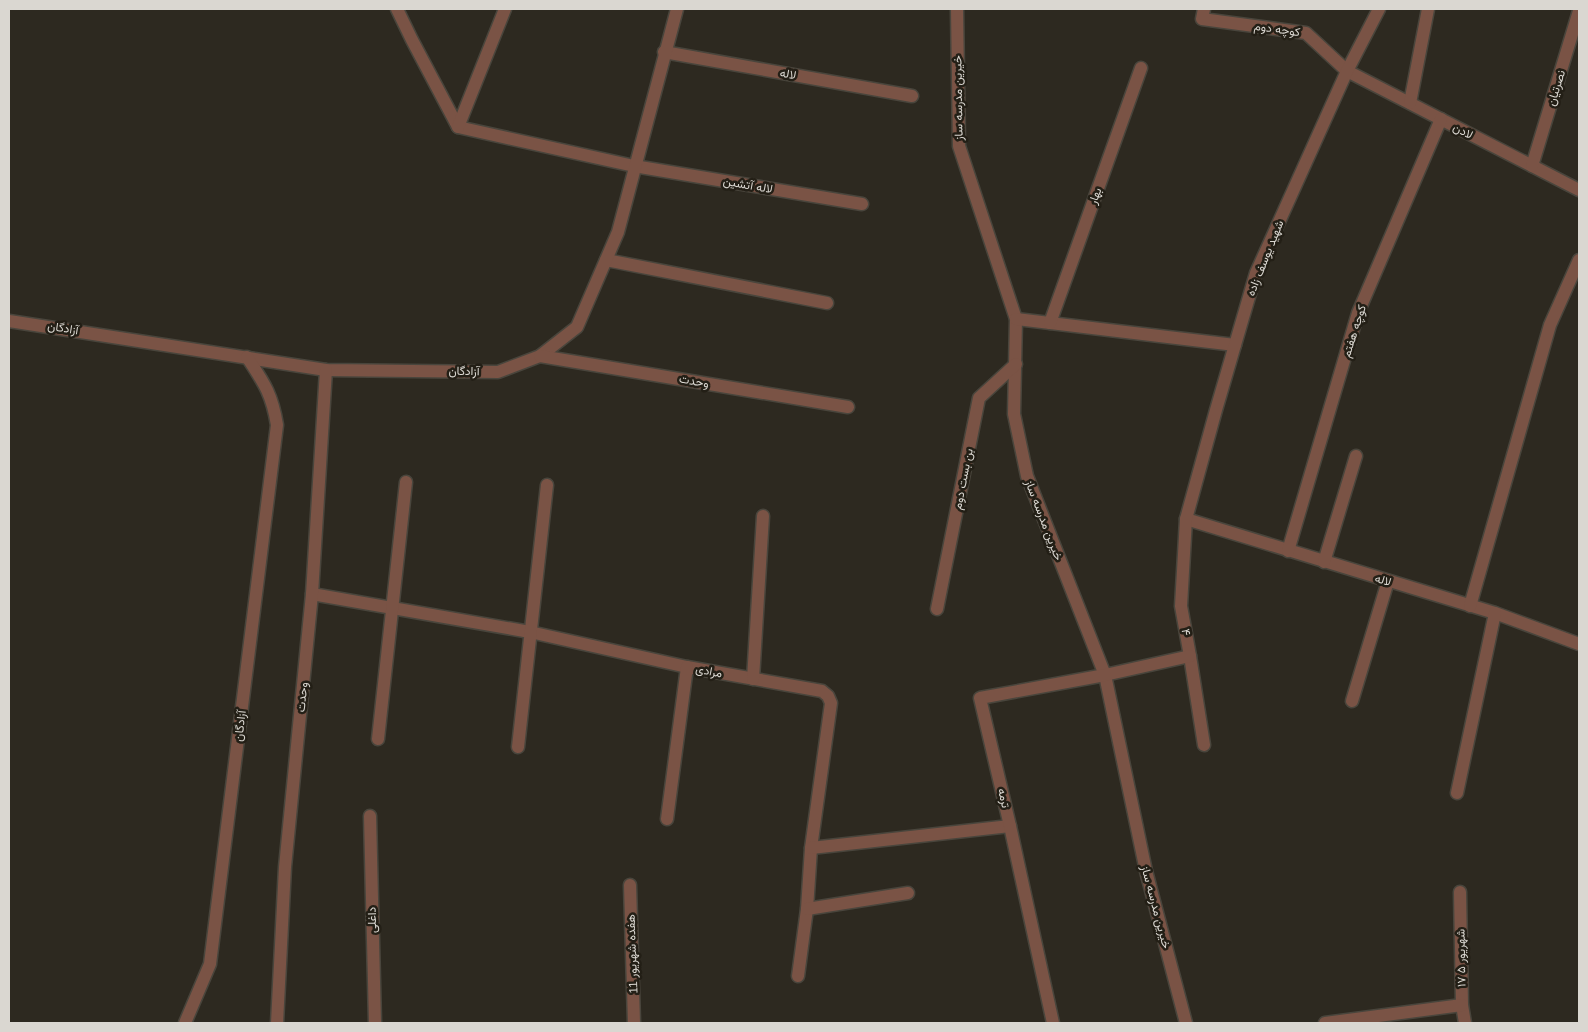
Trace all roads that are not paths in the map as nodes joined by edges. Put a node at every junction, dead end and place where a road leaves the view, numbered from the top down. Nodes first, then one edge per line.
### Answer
1 (397, 9) edge
2 (505, 9) edge
3 (676, 9) edge
4 (957, 9) edge
5 (1204, 9) edge
6 (1379, 9) edge
7 (1428, 9) edge
8 (1579, 11) edge
9 (664, 52) junction
10 (1141, 68) dead end
11 (1348, 72) junction
12 (912, 96) dead end
13 (1410, 103) junction
14 (1441, 119) junction
15 (458, 127) junction
16 (634, 166) junction
17 (1532, 166) junction
18 (1579, 190) edge
19 (862, 204) dead end
20 (606, 260) junction
21 (1579, 260) edge
22 (827, 303) dead end
23 (1016, 319) junction
24 (9, 321) edge
25 (1050, 323) junction
26 (1235, 345) junction
27 (540, 356) junction
28 (247, 357) junction
29 (1016, 364) junction
30 (326, 370) junction
31 (848, 407) dead end
32 (1356, 456) dead end
33 (406, 482) dead end
34 (547, 485) dead end
35 (763, 516) dead end
36 (1186, 519) junction
37 (1288, 551) junction
38 (1324, 562) junction
39 (1388, 581) junction
40 (312, 594) junction
41 (1470, 606) junction
42 (392, 608) junction
43 (937, 609) dead end
44 (1495, 613) junction
45 (530, 632) junction
46 (1579, 644) edge
47 (1190, 656) junction
48 (687, 667) junction
49 (1105, 675) junction
50 (753, 679) junction
51 (1352, 701) dead end
52 (378, 739) dead end
53 (1204, 745) dead end
54 (518, 746) dead end
55 (1457, 793) dead end
56 (370, 816) dead end
57 (667, 820) dead end
58 (1010, 826) junction
59 (811, 848) junction
60 (630, 885) dead end
61 (1460, 892) dead end
62 (908, 893) dead end
63 (806, 910) junction
64 (798, 976) dead end
65 (1462, 1006) junction
66 (185, 1023) edge
67 (277, 1023) edge
68 (375, 1023) edge
69 (634, 1023) edge
70 (1053, 1023) edge
71 (1186, 1023) edge
72 (1325, 1023) edge
73 (1465, 1023) edge

1 - 15 street
2 - 15 street
3 - 9 street, آزادگان
4 - 23 street, خیرین مدرسه ساز
5 - 11 street, کوچه دوم
6 - 11 street, شهید یوسف زاده
7 - 13 street
8 - 17 street, نصرتیان
9 - 12 street, لاله
9 - 16 street, آزادگان
10 - 25 street, بهار
11 - 13 street, لادن
11 - 26 street, شهید یوسف زاده
13 - 14 street, لادن
14 - 17 street, لادن
14 - 37 street, کوچه هفتم
15 - 16 street, لاله آتشین
16 - 19 street, لاله آتشین
16 - 20 street, آزادگان
17 - 18 street, لادن
20 - 22 street
20 - 27 street, آزادگان
21 - 41 street
23 - 25 street
23 - 29 street, خیرین مدرسه ساز
24 - 28 street, آزادگان
25 - 26 street
26 - 36 street, شهید یوسف زاده
27 - 30 street, آزادگان
27 - 31 street, وحدت
28 - 30 street, آزادگان
28 - 66 street, آزادگان
29 - 43 street, بن بست دوم
29 - 49 street, خیرین مدرسه ساز
30 - 40 street, وحدت
32 - 38 street
33 - 42 street
34 - 45 street
35 - 50 street
36 - 37 street, لاله
36 - 47 street, ۴
37 - 38 street, لاله
38 - 39 street, لاله
39 - 41 street, لاله
39 - 51 street
40 - 42 street, مرادی
40 - 67 street, وحدت
41 - 44 street, لاله
42 - 45 street, مرادی
42 - 52 street
44 - 46 street, لاله
44 - 55 street
45 - 48 street, مرادی
45 - 54 street
47 - 49 street
47 - 53 street, ۴
48 - 50 street, مرادی
48 - 57 street
49 - 58 street, ترمه
49 - 71 street, خیرین مدرسه ساز
50 - 59 street, مرادی
56 - 68 street, داغلی
58 - 59 street
58 - 70 street, ترمه
59 - 63 street, مرادی
60 - 69 street, هفده شهریور 11
61 - 65 street, ۱۷ شهریور ۵
62 - 63 street
63 - 64 street, مرادی
65 - 72 street
65 - 73 street, ۱۷ شهریور ۵

